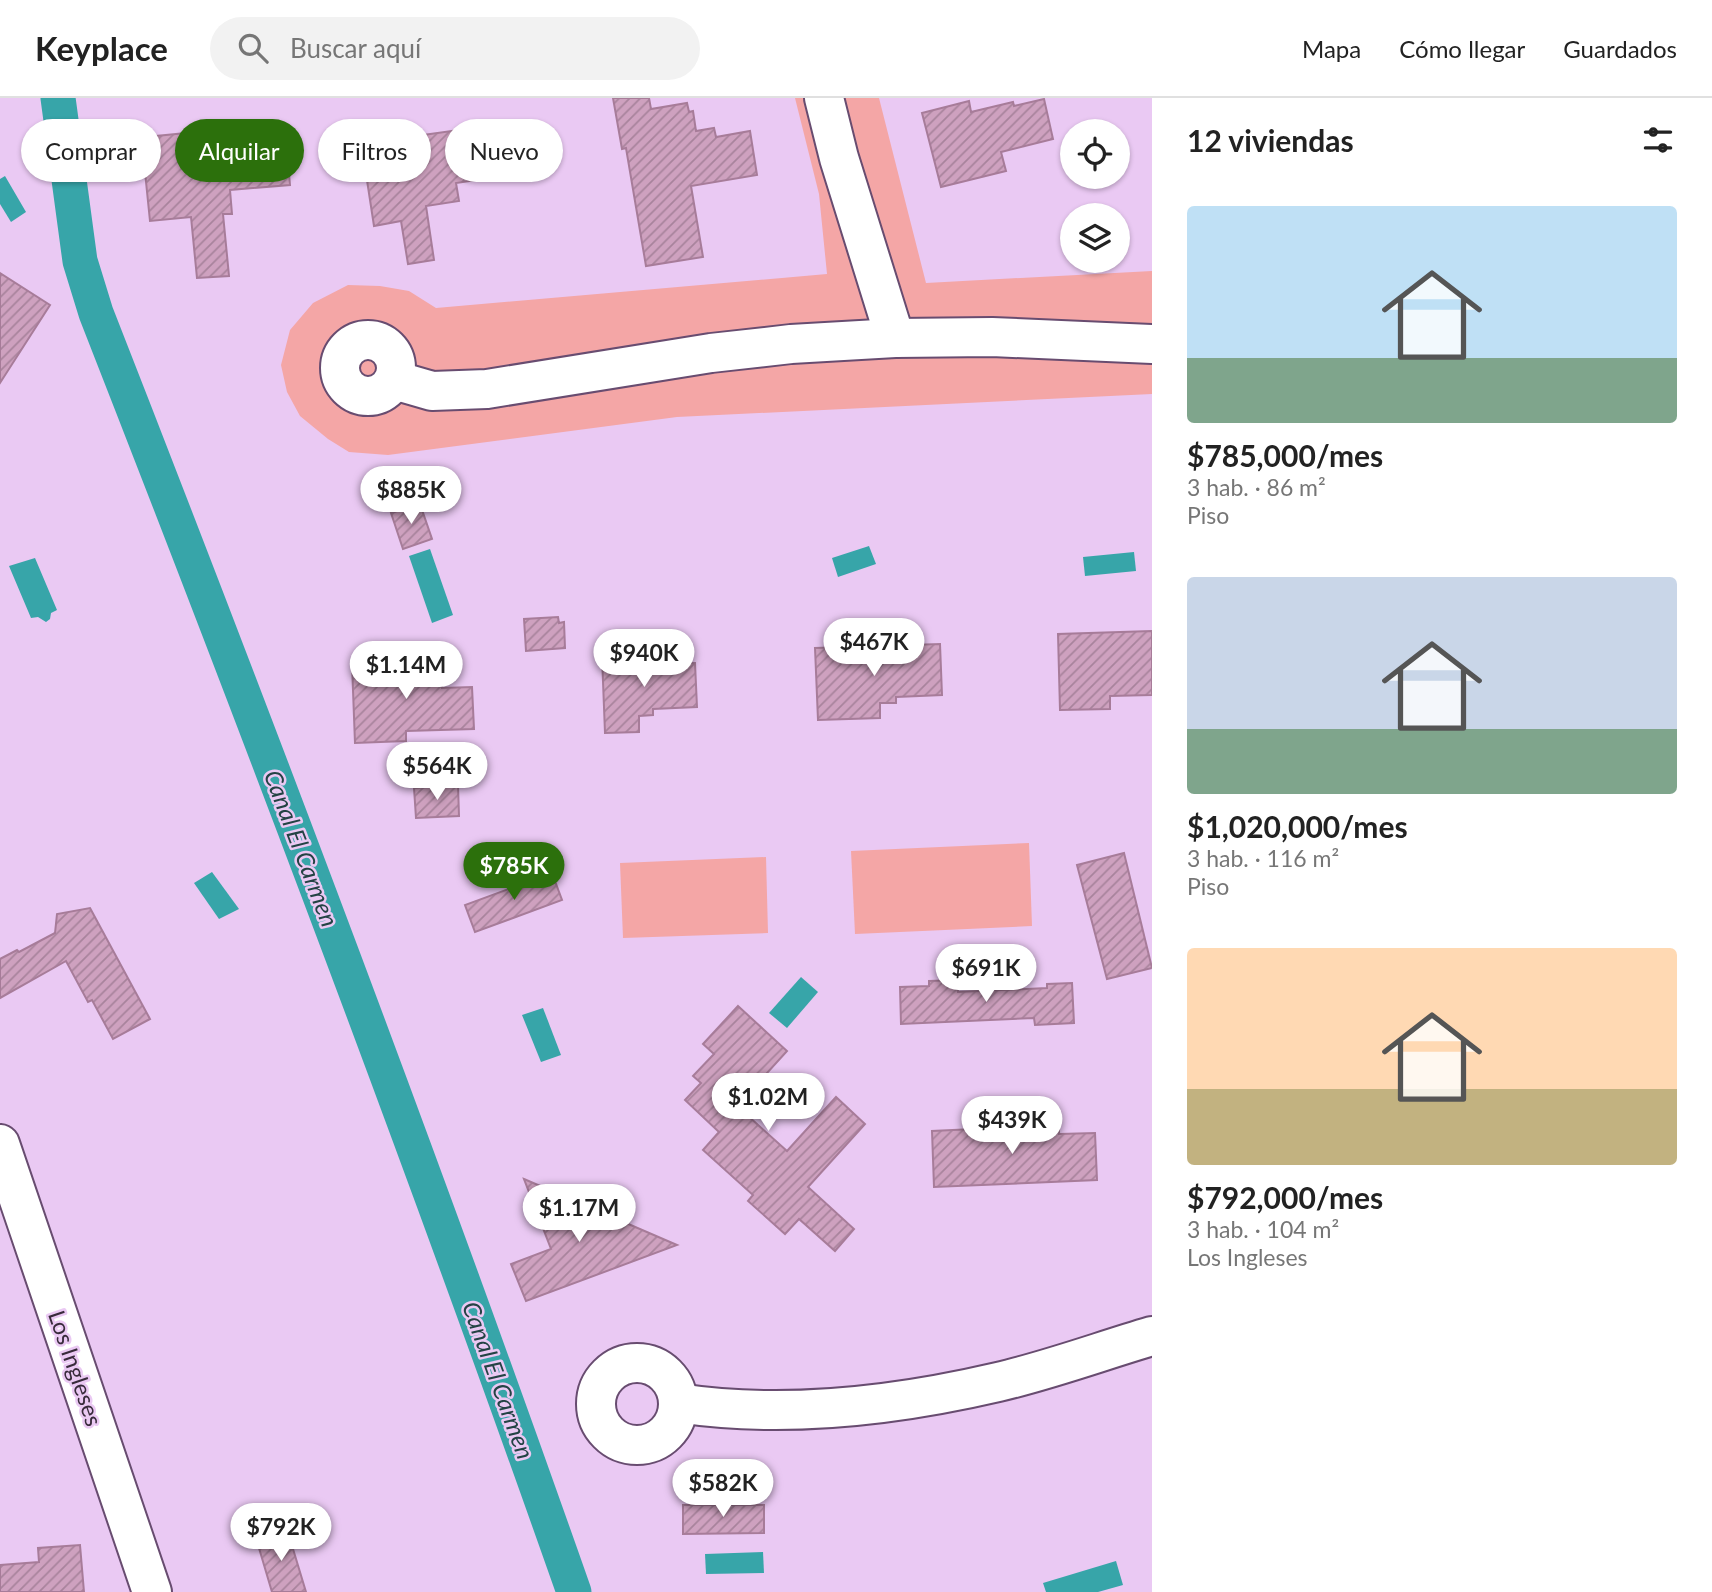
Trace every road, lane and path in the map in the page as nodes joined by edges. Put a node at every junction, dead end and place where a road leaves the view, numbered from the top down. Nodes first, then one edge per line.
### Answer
1 (824, 98) edge
2 (895, 338) junction
3 (1152, 344) edge
4 (394, 380) dead end
5 (0, 1144) edge
6 (1152, 1336) edge
7 (678, 1403) dead end
8 (152, 1592) edge

1 - 2 street
2 - 3 street
2 - 4 street
5 - 8 street, Los Ingleses
6 - 7 street

